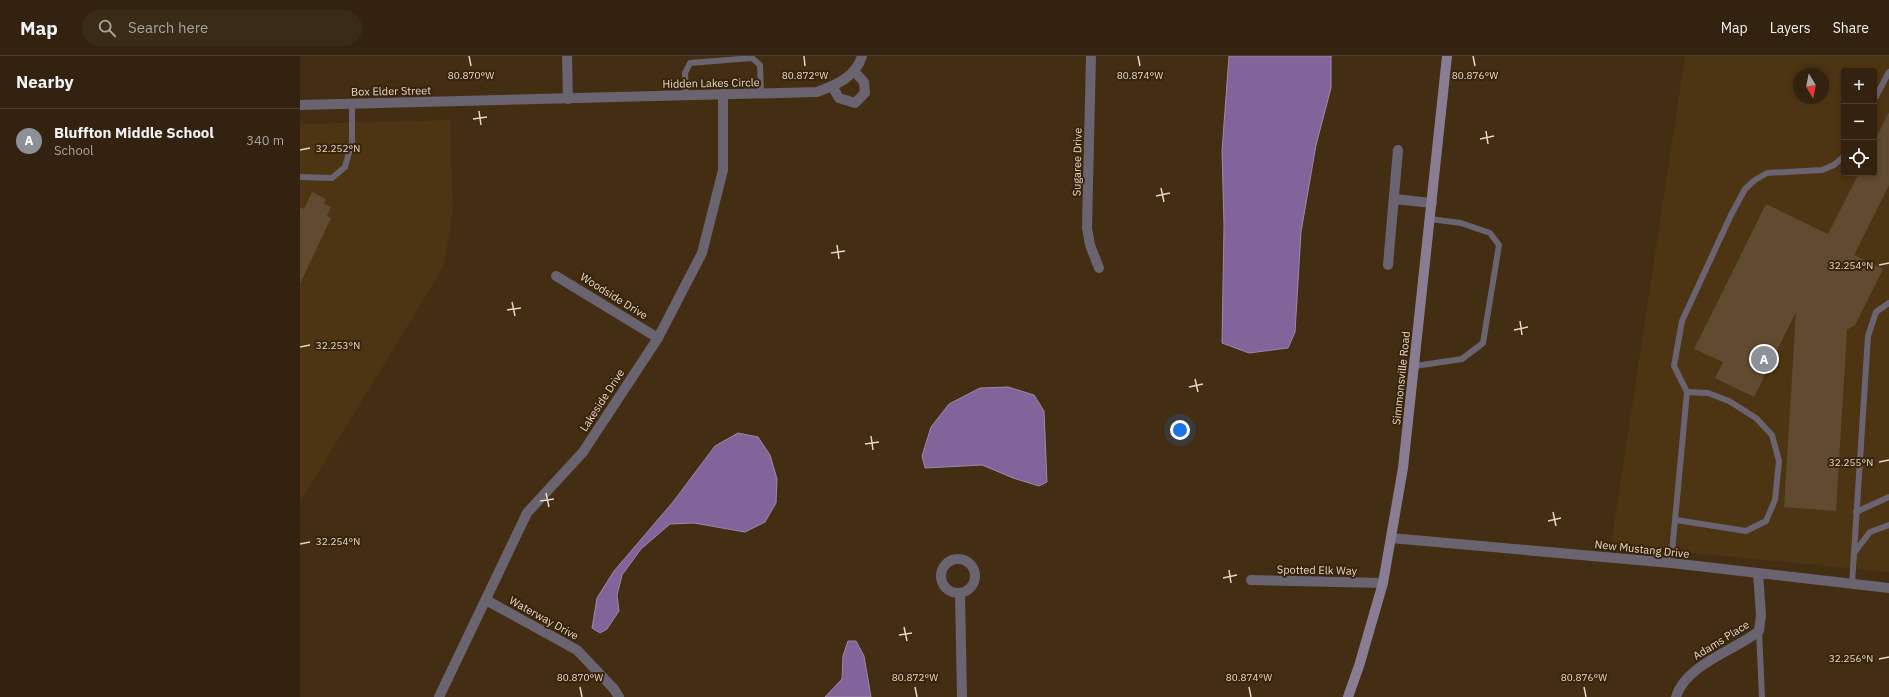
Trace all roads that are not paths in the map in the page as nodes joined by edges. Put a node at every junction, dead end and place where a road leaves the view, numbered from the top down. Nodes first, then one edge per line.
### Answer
1 (567, 56) edge
2 (862, 56) edge
3 (1091, 56) edge
4 (1447, 56) edge
5 (854, 71) junction
6 (1889, 72) edge
7 (832, 86) junction
8 (761, 93) junction
9 (723, 94) junction
10 (1877, 94) edge
11 (686, 95) junction
12 (568, 99) junction
13 (483, 101) joint
14 (352, 104) junction
15 (300, 105) edge
16 (1398, 150) dead end
17 (1841, 159) edge
18 (300, 178) edge
19 (1394, 200) junction
20 (1432, 203) junction
21 (1430, 219) junction
22 (1388, 265) dead end
23 (1098, 268) dead end
24 (556, 276) dead end
25 (1889, 303) edge
26 (658, 338) junction
27 (1415, 366) junction
28 (1687, 392) junction
29 (1889, 497) edge
30 (1856, 512) junction
31 (1676, 520) junction
32 (1889, 525) edge
33 (1391, 538) junction
34 (1854, 553) junction
35 (1671, 563) junction
36 (1758, 573) junction
37 (1251, 580) dead end
38 (1382, 583) junction
39 (1852, 584) junction
40 (1889, 588) edge
41 (960, 594) dead end
42 (486, 600) junction
43 (1759, 631) junction
44 (439, 697) edge
45 (619, 697) edge
46 (962, 697) edge
47 (1348, 697) edge
48 (1676, 697) edge
49 (1762, 697) edge

1 - 12 street
2 - 5 street, Hidden Lakes Circle
3 - 23 street, Sugaree Drive
4 - 20 street, Simmonsville Road
5 - 7 street, Hidden Lakes Circle
5 - 7 street
6 - 10 lane
7 - 8 street, Hidden Lakes Circle
8 - 9 street, Hidden Lakes Circle
8 - 11 lane
9 - 11 street, Hidden Lakes Circle
9 - 26 street, Lakeside Drive
11 - 12 street, Hidden Lakes Circle
12 - 13 street, Hidden Lakes Circle
13 - 14 street, Box Elder Street
14 - 15 street, Box Elder Street
14 - 18 lane
16 - 19 street
17 - 28 lane
19 - 20 street
19 - 22 street
20 - 21 street, Simmonsville Road
21 - 27 street, Simmonsville Road
21 - 27 lane
24 - 26 street, Woodside Drive
25 - 30 lane
26 - 42 street, Lakeside Drive
27 - 33 street, Simmonsville Road
28 - 31 lane
28 - 31 lane
29 - 30 lane
30 - 34 lane
31 - 35 lane
32 - 34 lane
33 - 35 street, New Mustang Drive
33 - 38 street, Simmonsville Road
34 - 39 lane
35 - 36 street, New Mustang Drive
36 - 39 street, New Mustang Drive
36 - 43 street, Adams Place
37 - 38 street, Spotted Elk Way
38 - 47 street, Simmonsville Road
39 - 40 street, New Mustang Drive
41 - 46 street
42 - 44 street, Lakeside Drive
42 - 45 street, Waterway Drive
43 - 48 street, Adams Place
43 - 49 lane

